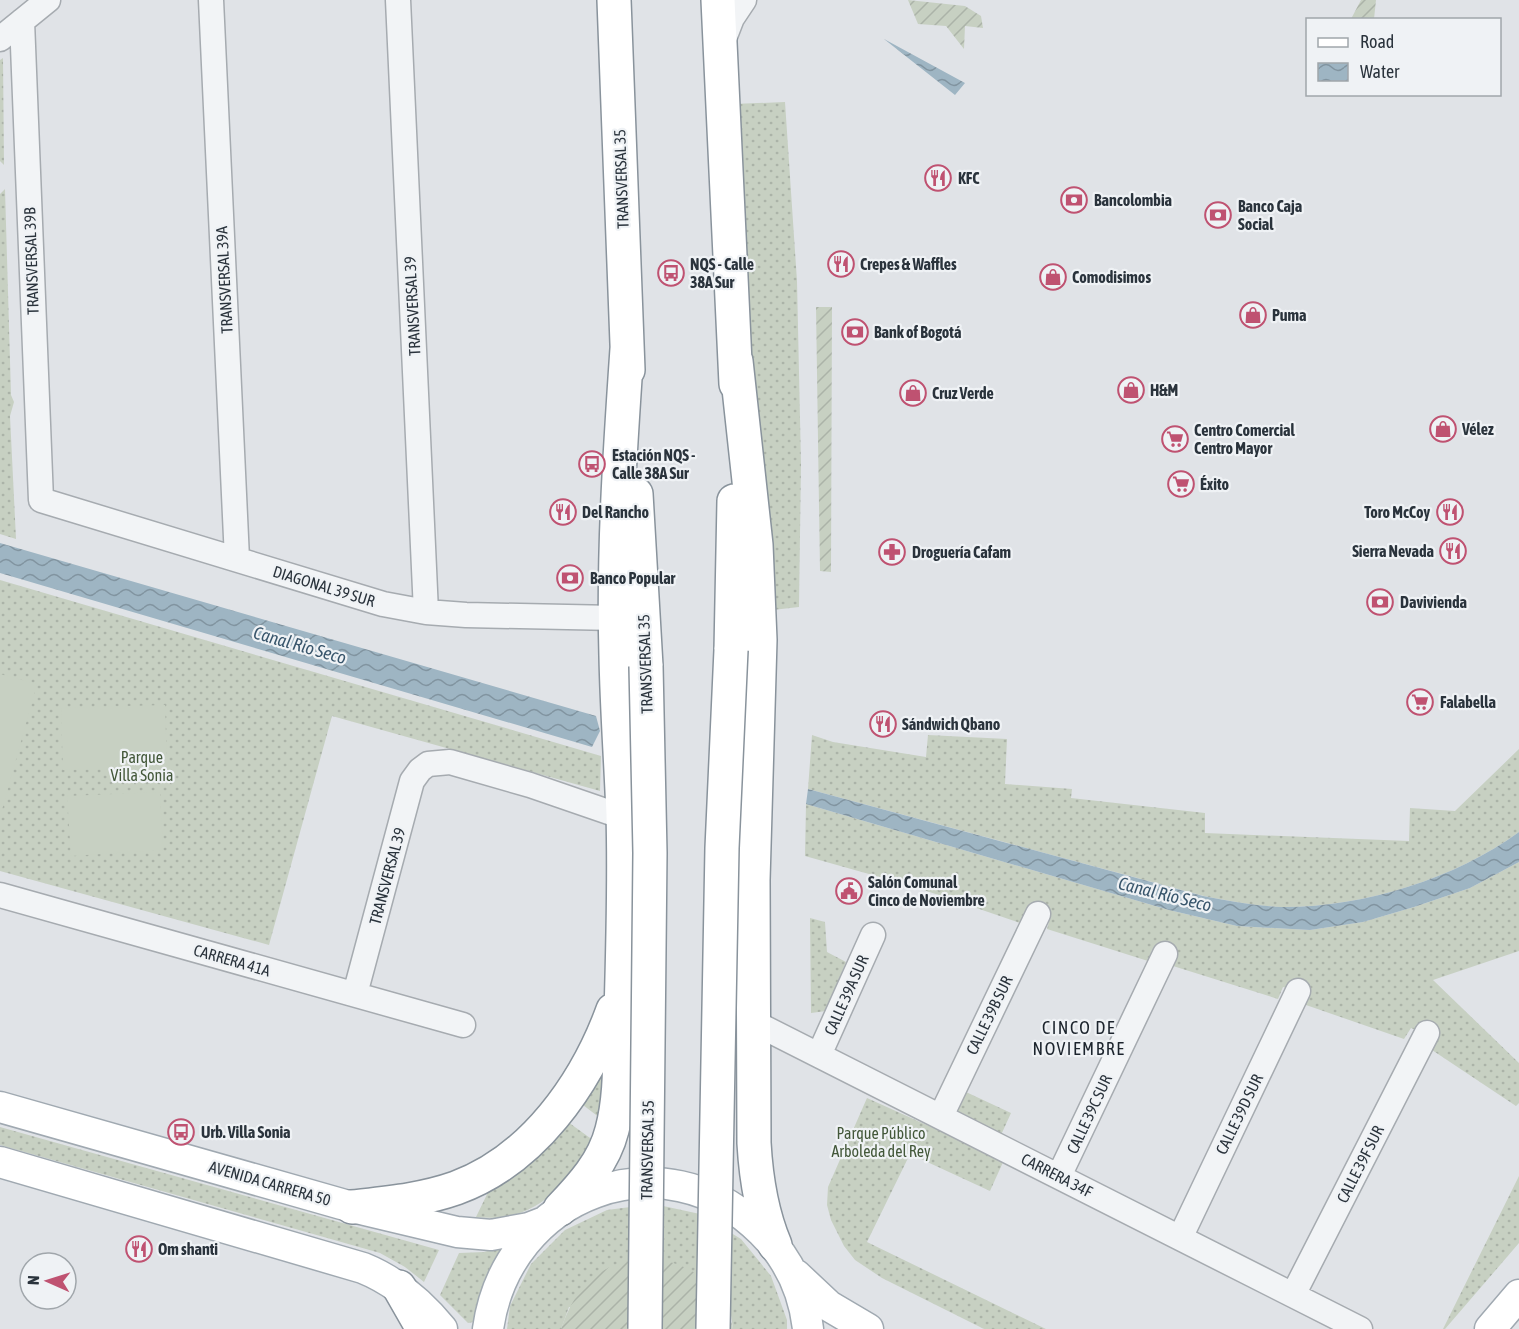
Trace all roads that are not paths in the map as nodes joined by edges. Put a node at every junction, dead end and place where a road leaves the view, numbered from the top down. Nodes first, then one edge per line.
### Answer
1 (48, 0) edge
2 (212, 0) edge
3 (398, 0) edge
4 (614, 0) edge
5 (718, 0) edge
6 (744, 0) edge
7 (22, 21) junction
8 (0, 39) edge
9 (720, 49) junction
10 (627, 349) junction
11 (736, 361) junction
12 (41, 500) joint
13 (237, 559) junction
14 (426, 612) junction
15 (615, 618) junction
16 (623, 817) junction
17 (0, 895) edge
18 (1038, 914) dead end
19 (873, 935) dead end
20 (1165, 954) dead end
21 (622, 986) junction
22 (1298, 991) dead end
23 (355, 994) junction
24 (753, 1022) junction
25 (463, 1024) dead end
26 (1427, 1033) dead end
27 (819, 1055) junction
28 (0, 1107) edge
29 (941, 1116) junction
30 (0, 1162) edge
31 (1059, 1176) junction
32 (352, 1207) junction
33 (551, 1216) junction
34 (1180, 1238) junction
35 (784, 1258) junction
36 (399, 1287) junction
37 (1293, 1295) junction
38 (1519, 1295) edge
39 (423, 1329) edge
40 (442, 1329) edge
41 (488, 1329) edge
42 (645, 1329) edge
43 (712, 1329) edge
44 (807, 1329) edge
45 (868, 1329) edge
46 (1360, 1329) edge
47 (1490, 1329) edge

1 - 7 street
2 - 13 street, TRANSVERSAL 39A
3 - 14 street, TRANSVERSAL 39
4 - 10 highway, TRANSVERSAL 35
5 - 9 highway
6 - 9 street
7 - 8 street
7 - 12 street, TRANSVERSAL 39B
9 - 11 highway
10 - 15 highway
10 - 42 highway, TRANSVERSAL 35, bridge
11 - 24 highway
11 - 43 highway, bridge
12 - 13 street, DIAGONAL 39 SUR
13 - 14 street, DIAGONAL 39 SUR
14 - 15 street, DIAGONAL 39 SUR
15 - 16 highway
16 - 21 highway
16 - 23 street, TRANSVERSAL 39
17 - 23 street, CARRERA 41A
18 - 29 street, CALLE 39B SUR
19 - 27 street, CALLE 39A SUR
20 - 31 street, CALLE 39C SUR
21 - 32 highway
21 - 33 highway
22 - 34 street, CALLE 39D SUR
23 - 25 street, CARRERA 41A
24 - 27 street, CARRERA 34F
24 - 35 highway
26 - 37 street, CALLE 39F SUR
27 - 29 street, CARRERA 34F
28 - 32 main road, AVENIDA CARRERA 50
29 - 31 street, CARRERA 34F
30 - 36 main road
31 - 34 street, CARRERA 34F
32 - 33 main road, AVENIDA CARRERA 50
33 - 35 main road
33 - 41 main road
34 - 37 street, CARRERA 34F
35 - 44 main road
35 - 45 main road
36 - 39 highway
36 - 40 main road
37 - 46 street, CARRERA 34F
38 - 47 main road

